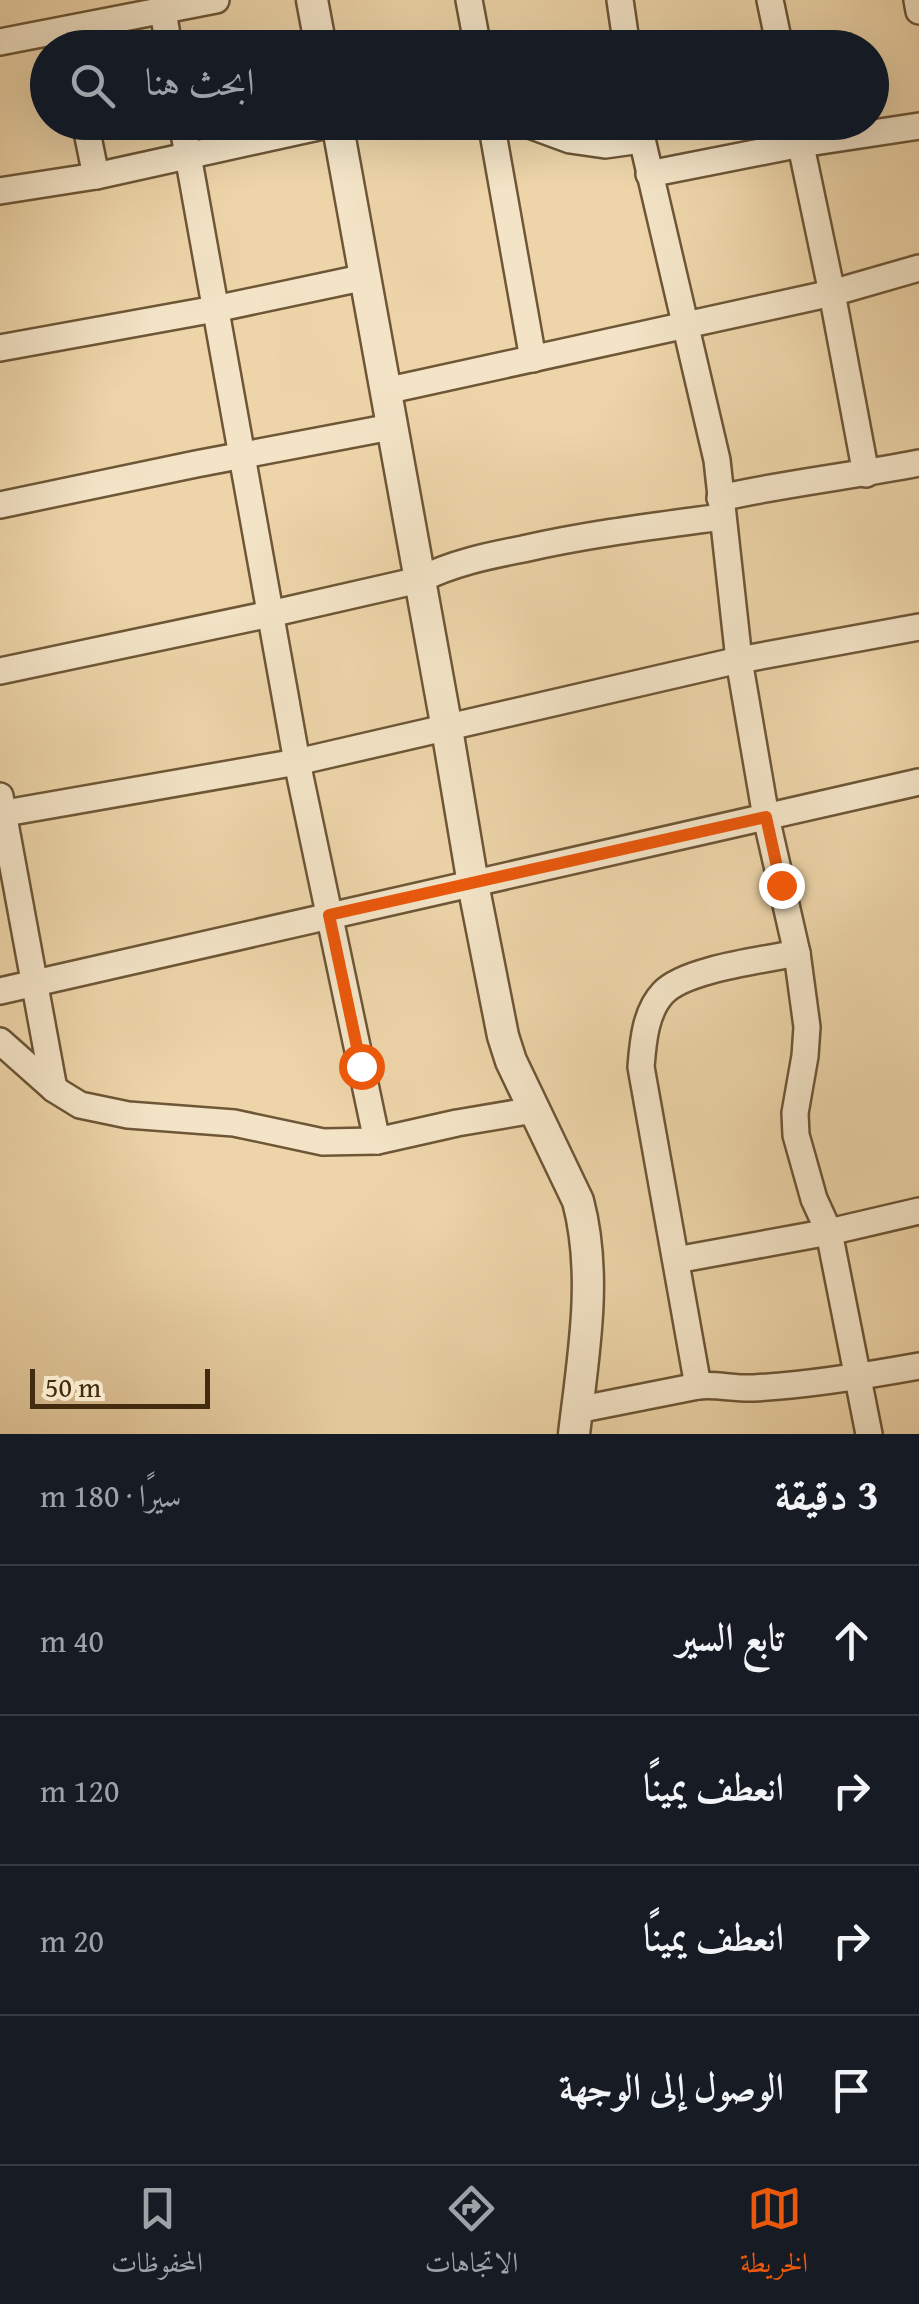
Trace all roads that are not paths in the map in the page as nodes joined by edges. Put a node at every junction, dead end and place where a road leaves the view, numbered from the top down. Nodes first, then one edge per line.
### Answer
1 (216, 0) edge
2 (312, 0) edge
3 (469, 0) edge
4 (620, 0) edge
5 (770, 0) edge
6 (917, 0) edge
7 (162, 10) junction
8 (919, 11) edge
9 (97, 30) edge
10 (166, 30) edge
11 (318, 30) edge
12 (475, 30) edge
13 (624, 30) edge
14 (776, 30) edge
15 (30, 41) edge
16 (0, 42) edge
17 (919, 126) edge
18 (889, 128) edge
19 (89, 140) edge
20 (185, 140) edge
21 (261, 140) edge
22 (341, 140) edge
23 (494, 140) edge
24 (570, 140) edge
25 (618, 140) edge
26 (642, 140) edge
27 (773, 140) edge
28 (799, 140) edge
29 (188, 156) junction
30 (649, 174) junction
31 (96, 176) junction
32 (0, 191) edge
33 (919, 268) edge
34 (366, 278) junction
35 (832, 293) junction
36 (215, 310) junction
37 (686, 326) junction
38 (0, 348) edge
39 (532, 358) junction
40 (385, 390) junction
41 (391, 428) junction
42 (242, 455) junction
43 (919, 463) edge
44 (866, 474) junction
45 (0, 505) edge
46 (721, 507) junction
47 (419, 580) junction
48 (270, 614) junction
49 (919, 628) edge
50 (740, 660) junction
51 (0, 671) edge
52 (448, 729) junction
53 (297, 762) junction
54 (919, 782) edge
55 (1, 808) edge
56 (766, 817) junction
57 (473, 884) junction
58 (329, 915) junction
59 (797, 953) junction
60 (34, 983) junction
61 (0, 991) edge
62 (0, 1041) edge
63 (54, 1090) junction
64 (534, 1110) junction
65 (376, 1141) junction
66 (919, 1211) edge
67 (829, 1232) junction
68 (676, 1260) junction
69 (919, 1366) edge
70 (857, 1377) junction
71 (698, 1386) junction
72 (576, 1422) edge
73 (869, 1434) edge

1 - 7 street
2 - 11 street
3 - 12 street
4 - 13 street
5 - 14 street
6 - 8 street
7 - 9 street
7 - 10 street
15 - 16 street
17 - 18 street
19 - 31 street
20 - 29 street
21 - 29 street
22 - 34 street
23 - 39 street
24 - 25 street
26 - 30 street
27 - 30 street
28 - 35 street
29 - 31 street
29 - 36 street
30 - 37 street
31 - 32 street
33 - 35 street
34 - 36 street
34 - 40 street
35 - 37 street
35 - 44 street
36 - 38 street
36 - 42 street
37 - 39 street
37 - 46 street
39 - 40 street
40 - 41 street
41 - 42 street
41 - 47 street
42 - 45 street
42 - 48 street
43 - 44 street
44 - 46 street
46 - 47 street
46 - 50 street
47 - 48 street
47 - 52 street
48 - 51 street
48 - 53 street
49 - 50 street
50 - 52 street
50 - 56 street
52 - 53 street
52 - 57 street
53 - 55 street
53 - 58 street
54 - 56 street
55 - 60 street
56 - 57 street
56 - 59 street
57 - 58 street
57 - 64 street
58 - 60 street
58 - 65 street
59 - 67 street
59 - 68 street
60 - 61 street
60 - 63 street
62 - 63 street
63 - 65 street
64 - 65 street
64 - 72 street
66 - 67 street
67 - 68 street
67 - 70 street
68 - 71 street
69 - 70 street
70 - 71 street
70 - 73 street
71 - 72 street

